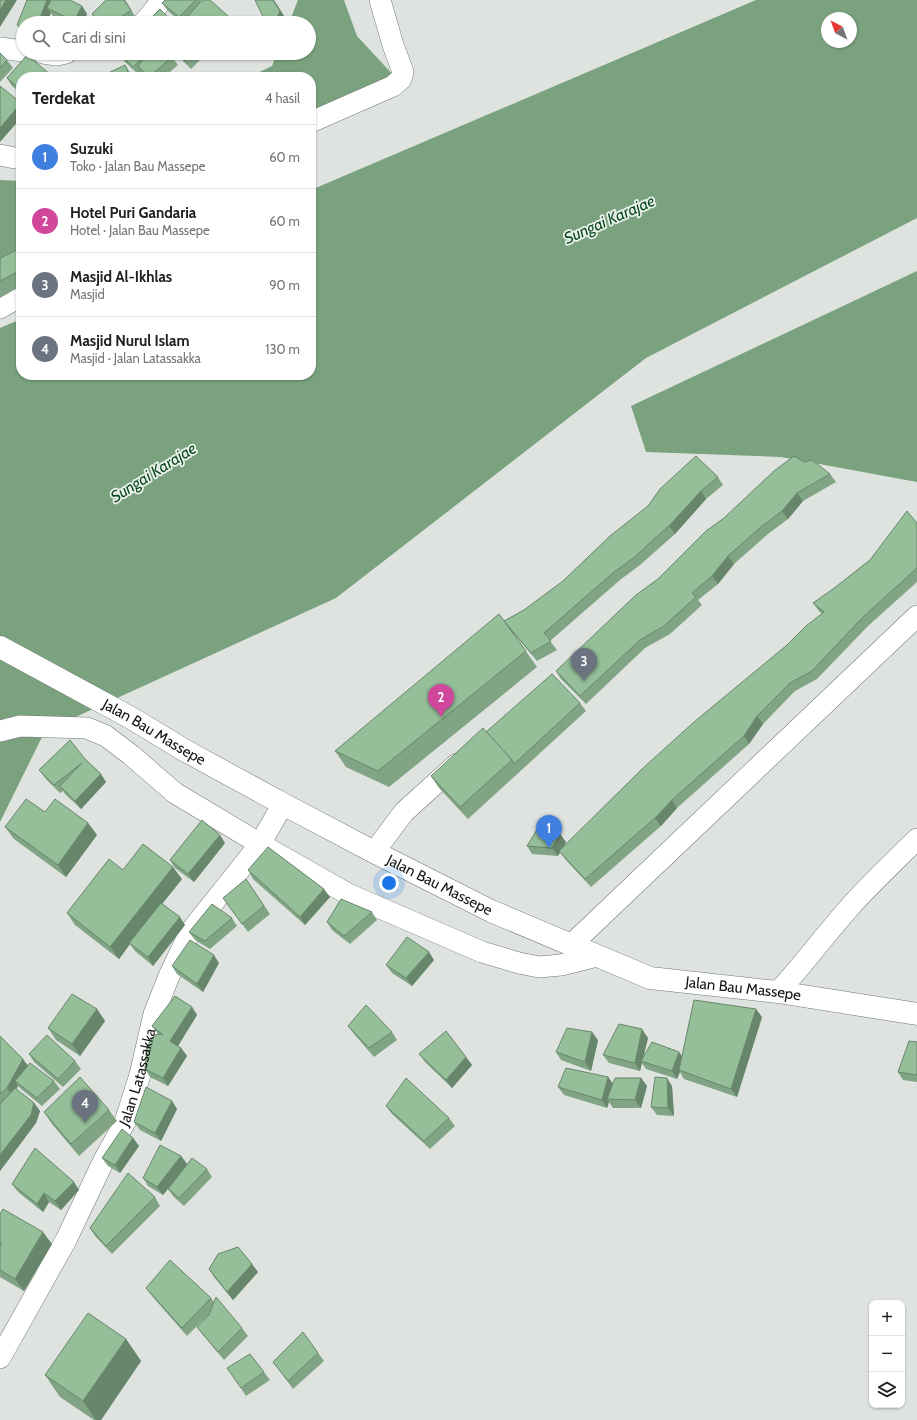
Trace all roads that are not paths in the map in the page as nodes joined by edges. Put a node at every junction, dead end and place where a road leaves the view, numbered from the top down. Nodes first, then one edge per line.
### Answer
1 (162, 0) edge
2 (380, 0) edge
3 (149, 16) edge
4 (0, 48) edge
5 (16, 50) edge
6 (316, 120) edge
7 (0, 155) edge
8 (16, 158) edge
9 (16, 299) edge
10 (0, 308) edge
11 (917, 616) edge
12 (0, 647) edge
13 (0, 730) edge
14 (469, 753) edge
15 (283, 804) junction
16 (917, 839) edge
17 (260, 844) junction
18 (374, 852) junction
19 (571, 945) junction
20 (597, 956) junction
21 (778, 992) junction
22 (917, 1014) edge
23 (0, 1358) edge

1 - 3 street
2 - 6 street
4 - 5 street
7 - 8 street
9 - 10 street
11 - 19 street
12 - 15 highway, Jalan Bau Massepe
13 - 17 street
14 - 18 street
15 - 17 street, Jalan Latassakka
15 - 18 highway, Jalan Bau Massepe
16 - 21 street
17 - 20 street
17 - 23 street, Jalan Latassakka
18 - 19 highway, Jalan Bau Massepe
19 - 20 highway, Jalan Bau Massepe
20 - 21 highway, Jalan Bau Massepe
21 - 22 highway, Jalan Bau Massepe

